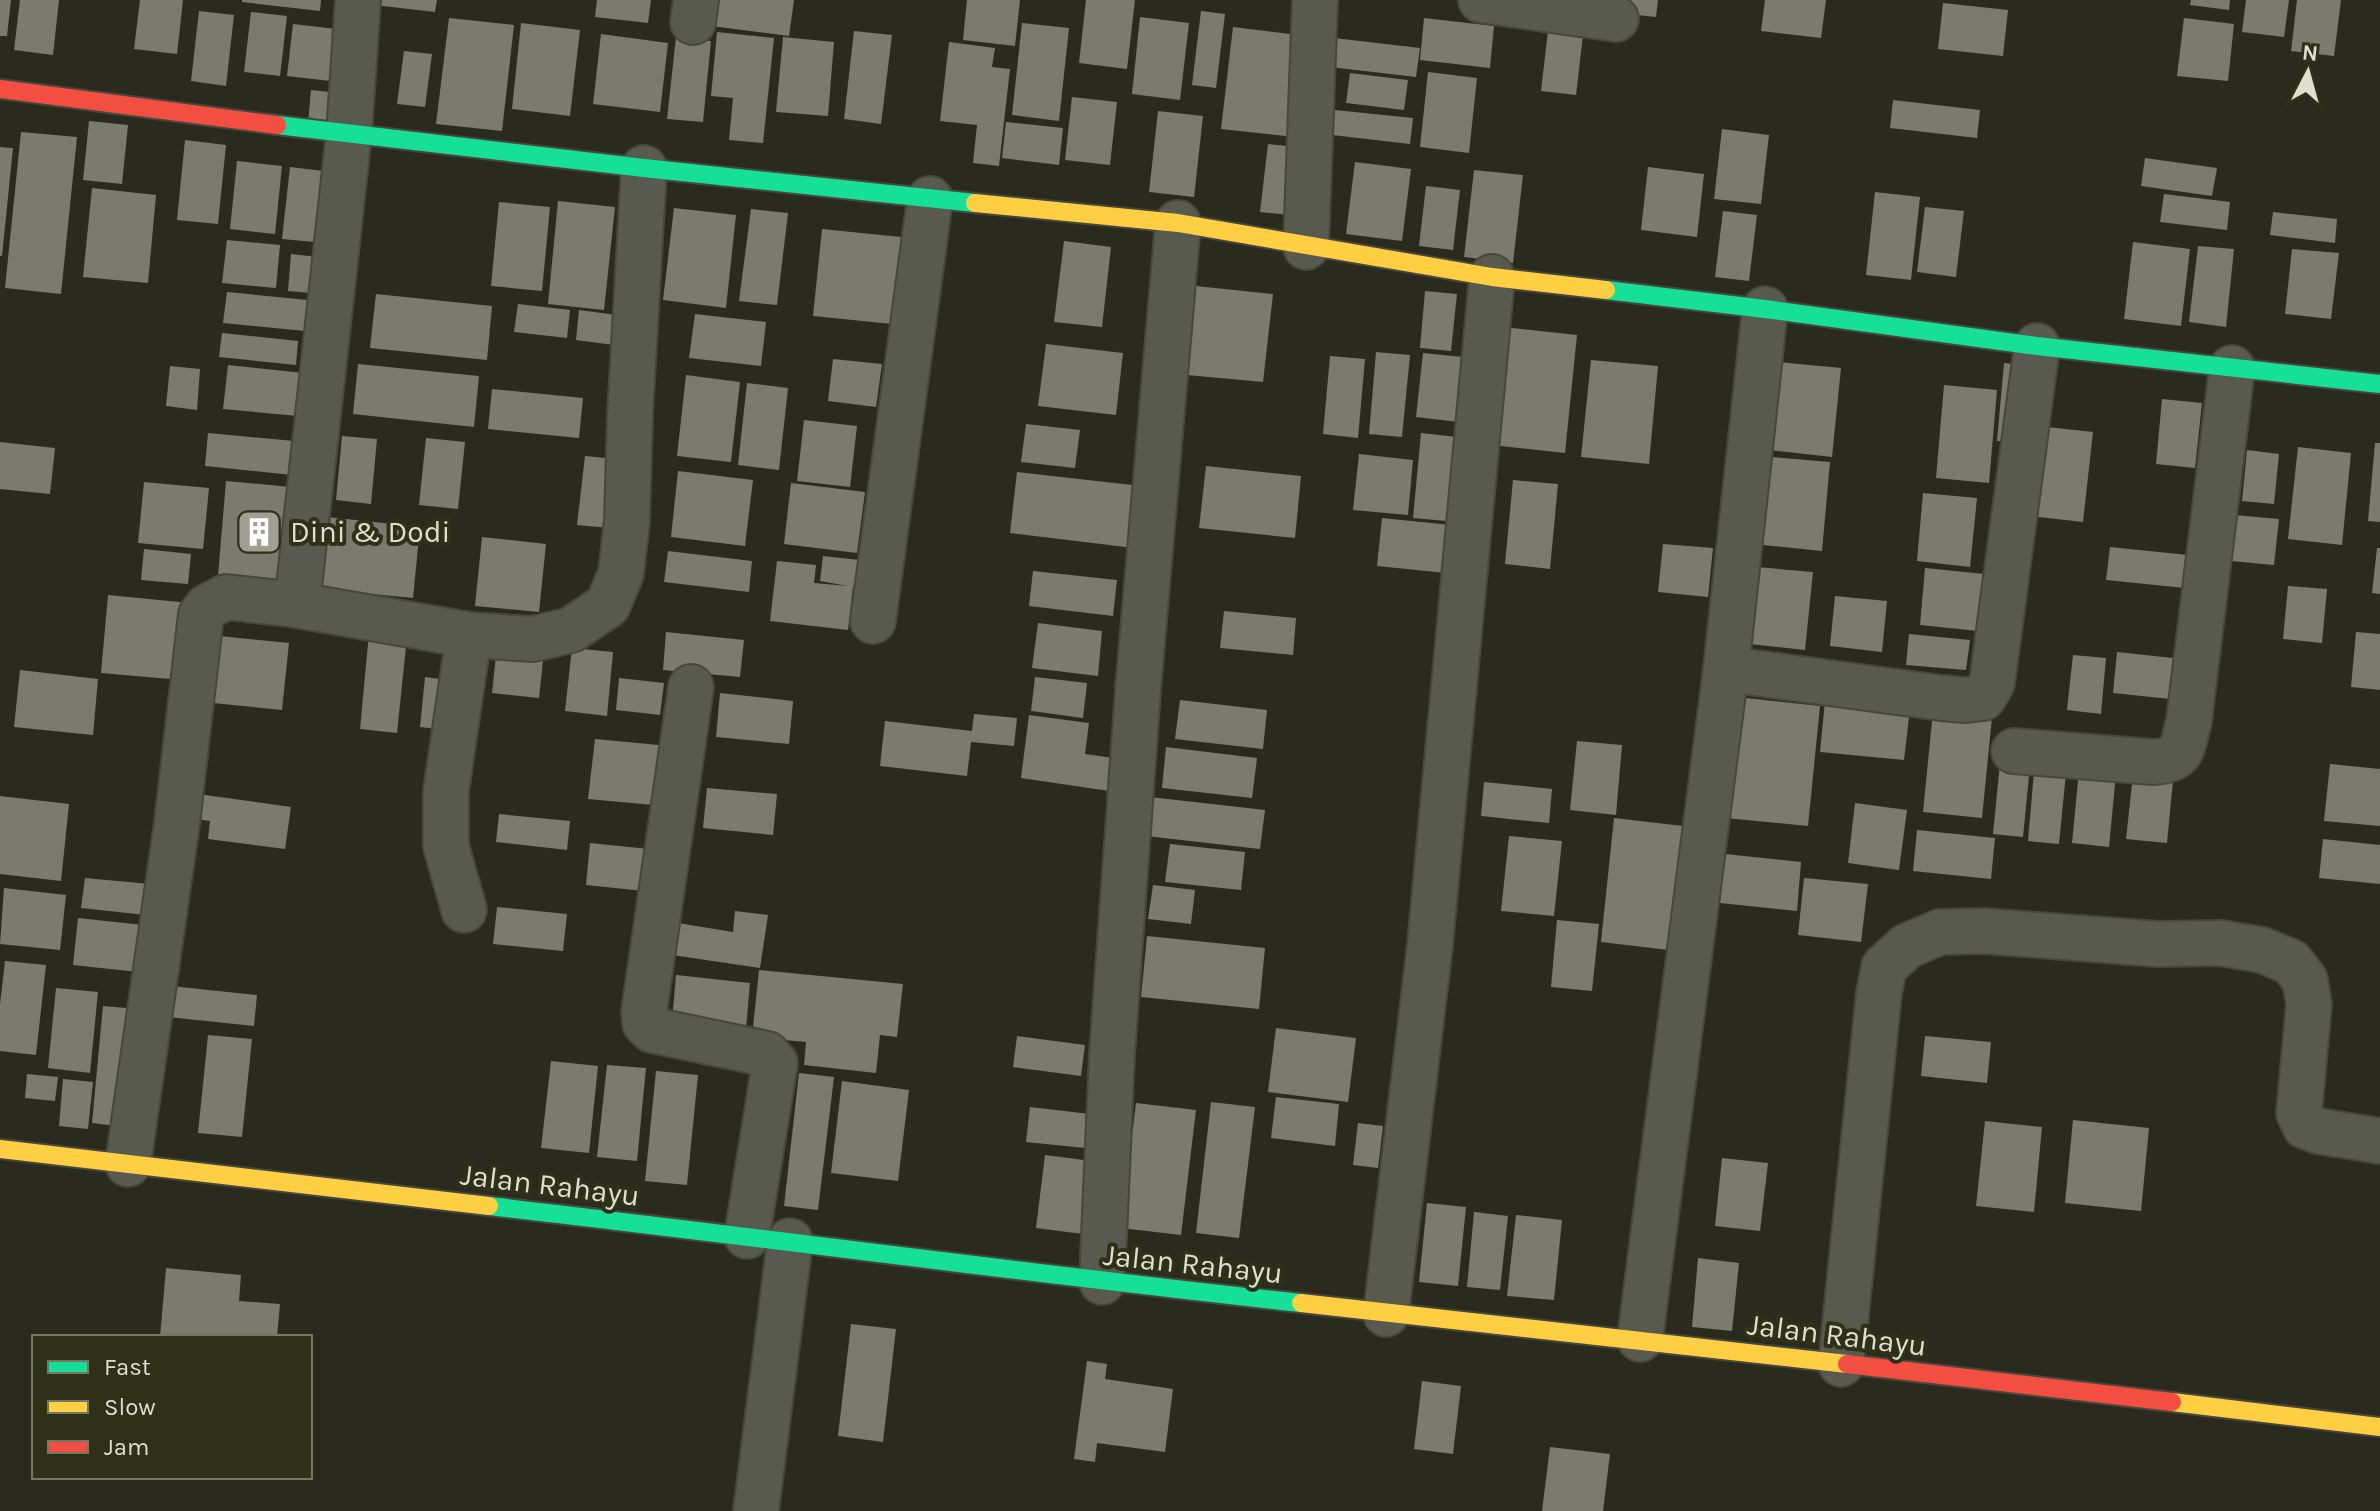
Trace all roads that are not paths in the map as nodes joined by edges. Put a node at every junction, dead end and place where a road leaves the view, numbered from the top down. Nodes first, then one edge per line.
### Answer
1 (358, 0) edge
2 (1315, 0) edge
3 (1481, 0) edge
4 (1616, 19) dead end
5 (0, 89) edge
6 (349, 134) junction
7 (644, 168) junction
8 (930, 199) junction
9 (1178, 223) junction
10 (1306, 247) junction
11 (1492, 277) junction
12 (1765, 309) junction
13 (2037, 346) junction
14 (2232, 368) junction
15 (2380, 384) edge
16 (297, 605) junction
17 (873, 621) dead end
18 (469, 635) junction
19 (1726, 669) junction
20 (691, 687) dead end
21 (2014, 751) dead end
22 (464, 910) dead end
23 (2380, 1141) edge
24 (0, 1149) edge
25 (128, 1164) junction
26 (747, 1236) junction
27 (790, 1241) junction
28 (1102, 1282) junction
29 (1386, 1314) junction
30 (1640, 1339) junction
31 (1841, 1364) junction
32 (2380, 1427) edge
33 (756, 1511) edge

1 - 6 street
2 - 10 street
3 - 4 street
5 - 6 street
6 - 7 street
6 - 16 street
7 - 8 street
7 - 18 street
8 - 9 street
8 - 17 street
9 - 10 street
9 - 28 street
10 - 11 street
11 - 12 street
11 - 29 street
12 - 13 street
12 - 19 street
13 - 14 street
13 - 19 street
14 - 15 street
14 - 21 street
16 - 18 street
16 - 25 street
18 - 22 street
19 - 30 street
20 - 26 street
23 - 31 street
24 - 25 street, Jalan Rahayu
25 - 26 street, Jalan Rahayu
26 - 27 street, Jalan Rahayu
27 - 28 street, Jalan Rahayu
27 - 33 street
28 - 29 street, Jalan Rahayu
29 - 30 street, Jalan Rahayu
30 - 31 street, Jalan Rahayu
31 - 32 street, Jalan Rahayu

